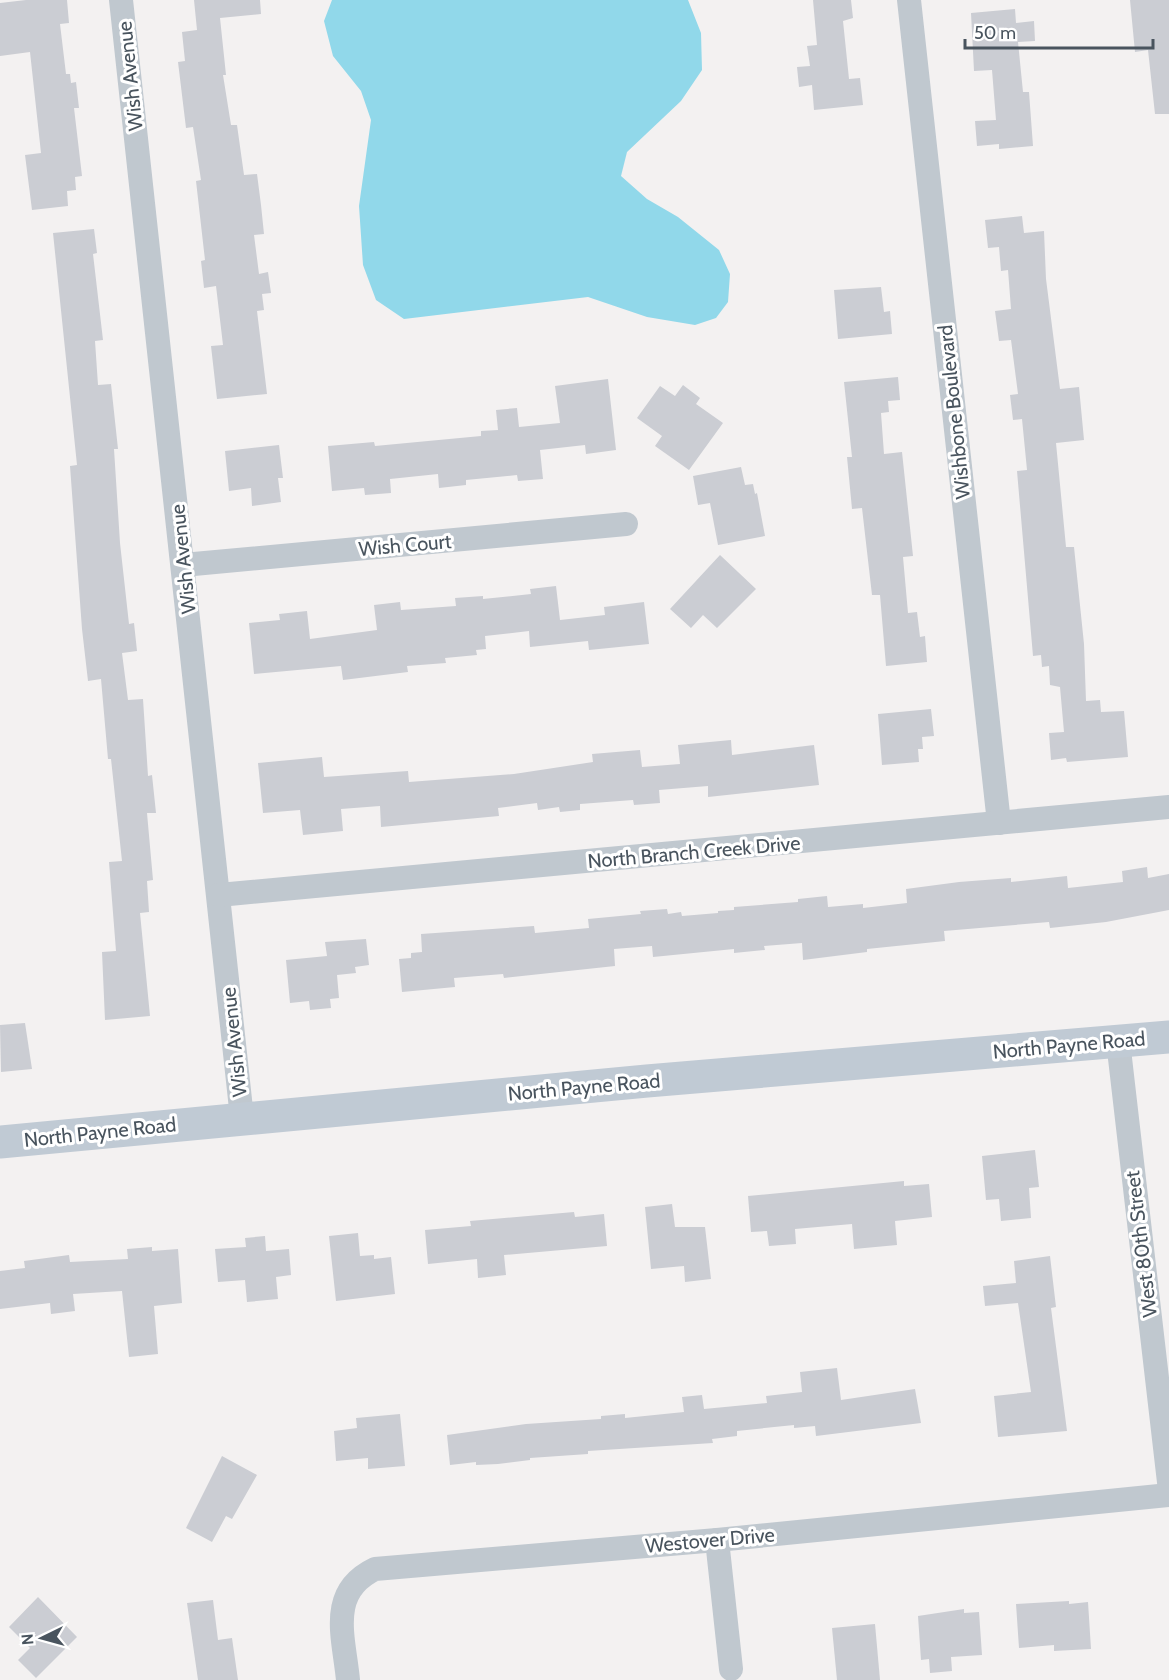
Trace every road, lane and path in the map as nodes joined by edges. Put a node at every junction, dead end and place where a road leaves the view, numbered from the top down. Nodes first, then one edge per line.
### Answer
1 (121, 0) edge
2 (909, 0) edge
3 (626, 524) dead end
4 (183, 565) junction
5 (1169, 807) edge
6 (999, 823) junction
7 (219, 895) junction
8 (1169, 1037) edge
9 (1118, 1041) junction
10 (242, 1118) junction
11 (0, 1142) edge
12 (1169, 1482) edge
13 (1169, 1495) edge
14 (717, 1540) junction
15 (731, 1669) dead end
16 (348, 1680) edge

1 - 4 street, Wish Avenue
2 - 6 street, Wishbone Boulevard
3 - 4 street, Wish Court
4 - 7 street, Wish Avenue
5 - 6 street, North Branch Creek Drive
6 - 7 street, North Branch Creek Drive
7 - 10 street, Wish Avenue
8 - 9 street, North Payne Road
9 - 10 street, North Payne Road
9 - 12 street, West 80th Street
10 - 11 street, North Payne Road
13 - 14 street, Westover Drive
14 - 15 street
14 - 16 street, Westover Drive

